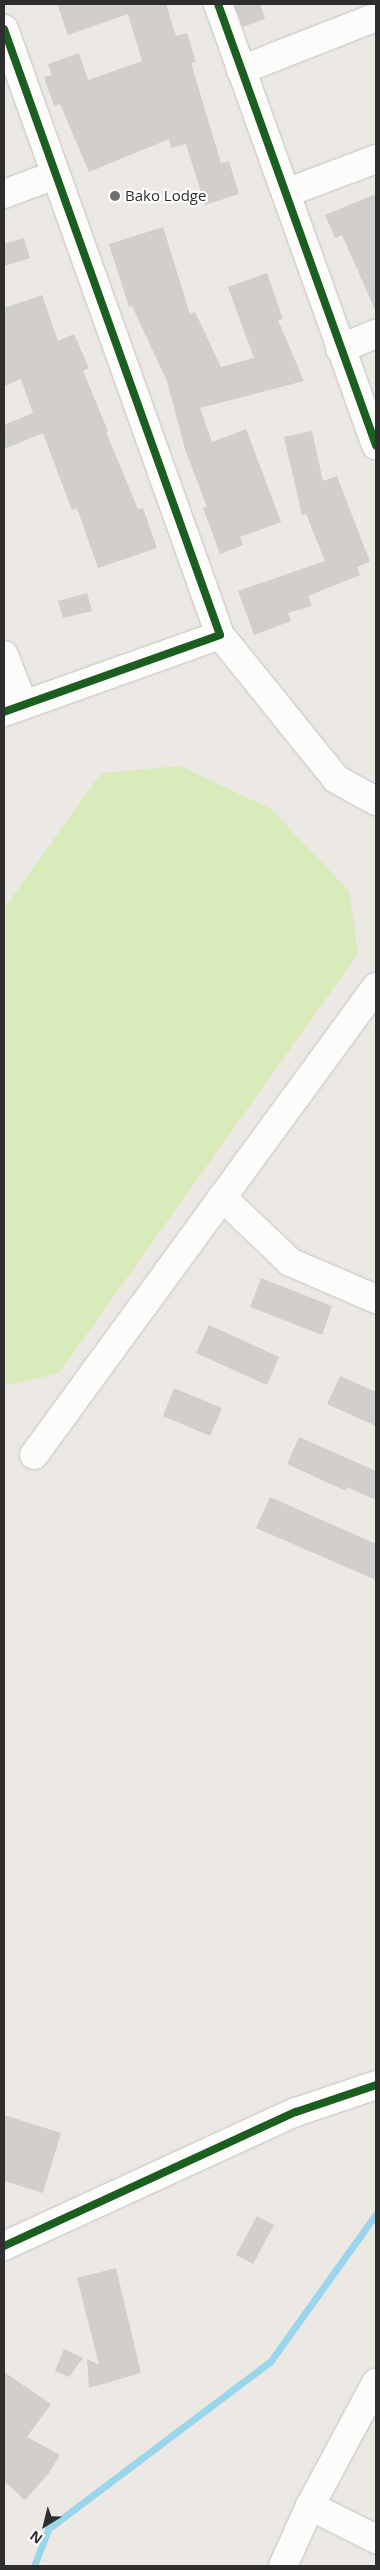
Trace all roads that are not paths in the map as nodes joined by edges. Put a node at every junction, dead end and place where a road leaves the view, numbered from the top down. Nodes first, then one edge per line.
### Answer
1 (218, 4) edge
2 (376, 17) edge
3 (4, 29) edge
4 (242, 70) junction
5 (376, 159) edge
6 (55, 175) junction
7 (286, 193) junction
8 (4, 194) edge
9 (376, 334) edge
10 (340, 349) junction
11 (376, 446) edge
12 (220, 635) junction
13 (4, 655) edge
14 (13, 708) edge
15 (376, 801) edge
16 (376, 987) edge
17 (222, 1197) junction
18 (376, 1300) edge
19 (34, 1455) dead end
20 (376, 2085) edge
21 (4, 2246) edge
22 (376, 2383) edge
23 (310, 2506) junction
24 (376, 2539) edge
25 (283, 2566) edge

1 - 4 street
2 - 4 street
3 - 6 street
4 - 7 street
5 - 7 street
6 - 8 street
6 - 12 street
7 - 10 street
9 - 10 street
10 - 11 street
12 - 14 street
12 - 15 street
13 - 14 street
16 - 17 street
17 - 18 street
17 - 19 street
20 - 21 street
22 - 23 street
23 - 24 street
23 - 25 street

